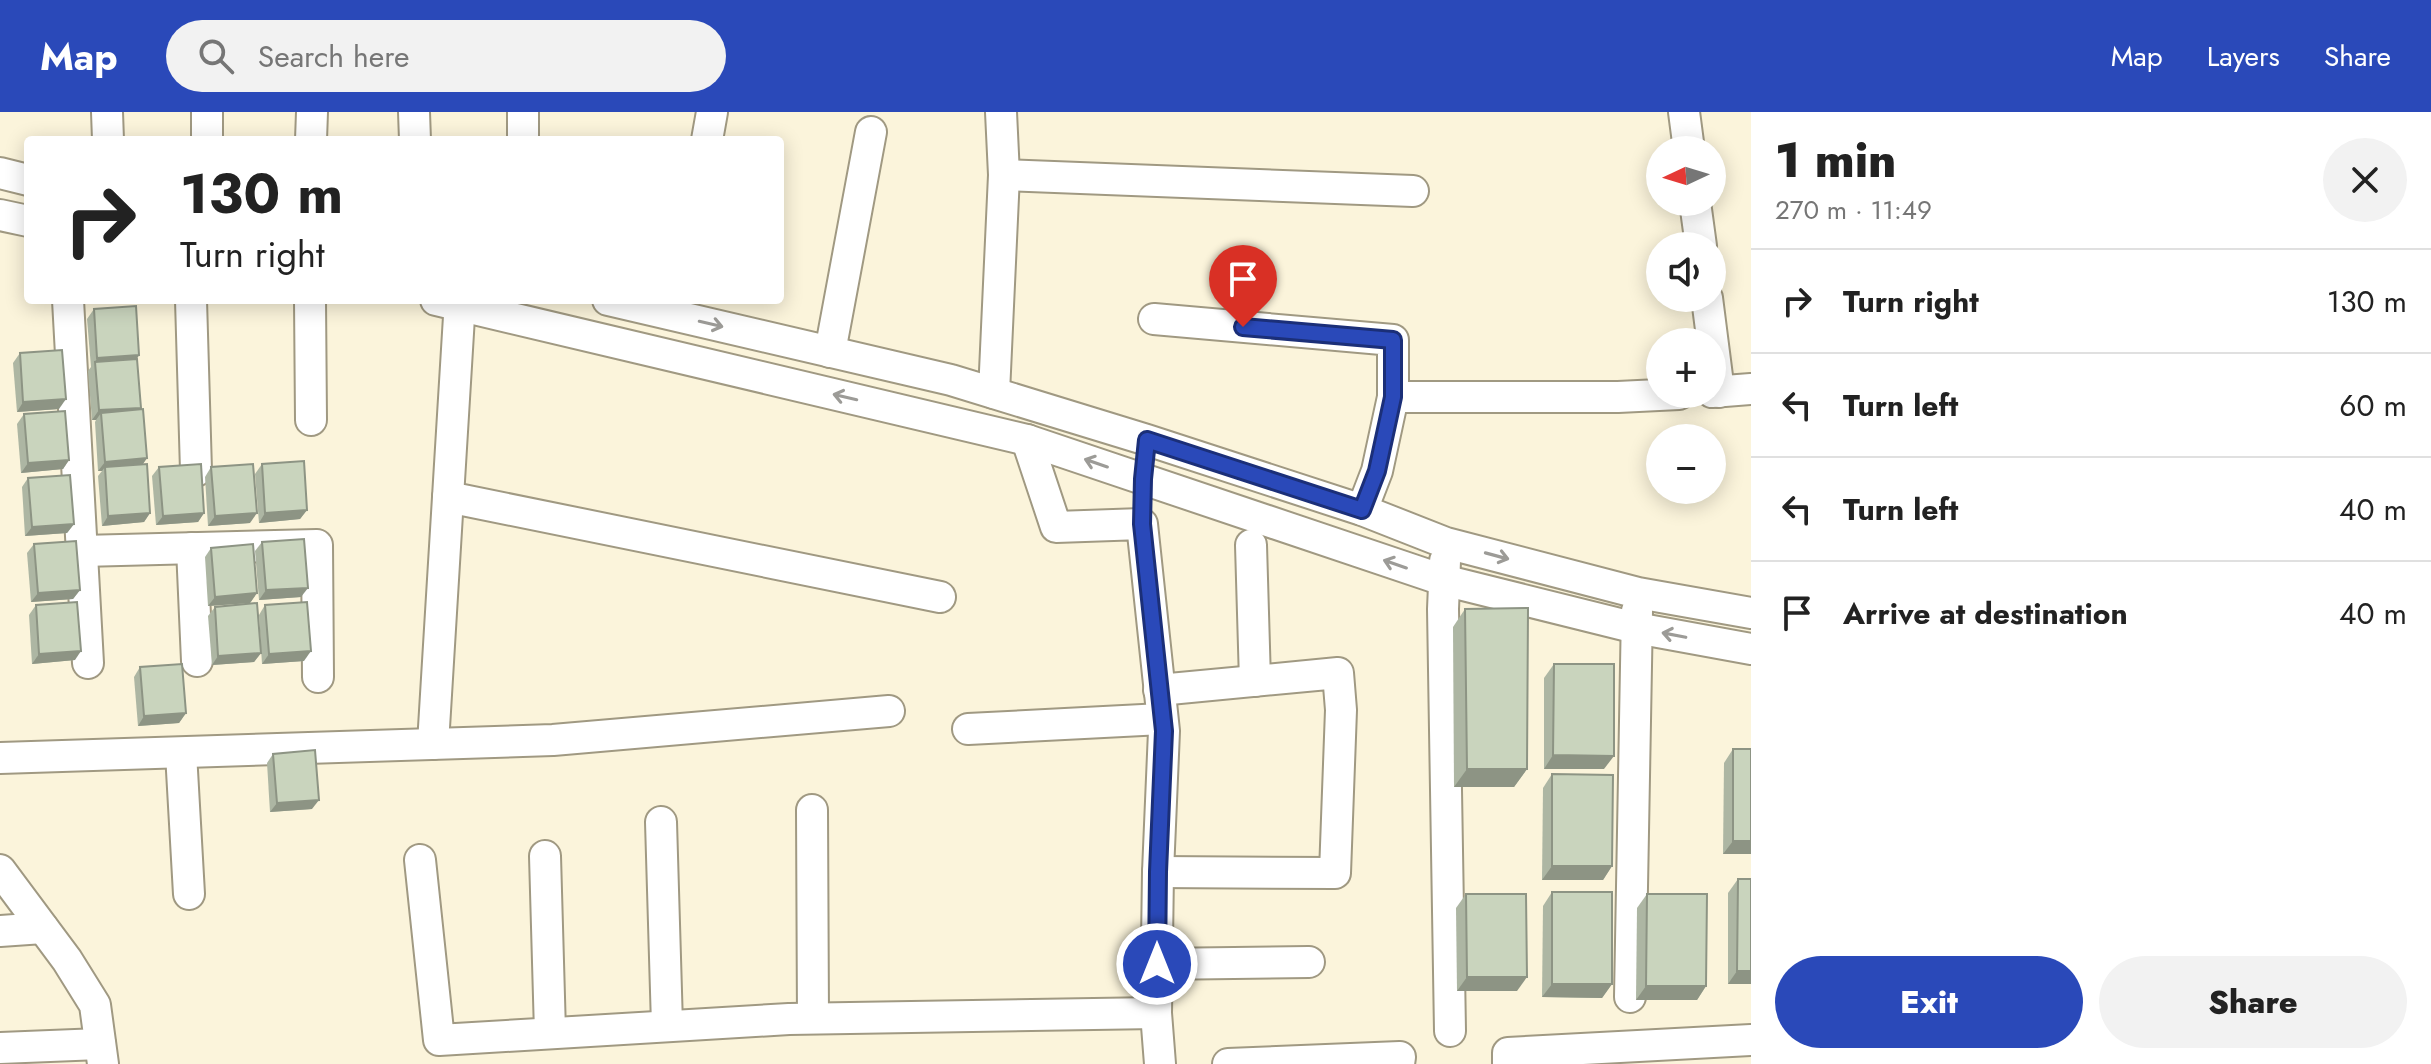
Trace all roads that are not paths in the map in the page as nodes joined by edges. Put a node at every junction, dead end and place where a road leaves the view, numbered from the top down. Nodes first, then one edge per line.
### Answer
1 (107, 112) edge
2 (207, 112) edge
3 (312, 112) edge
4 (414, 112) edge
5 (523, 112) edge
6 (712, 112) edge
7 (1001, 112) edge
8 (1684, 112) edge
9 (871, 132) dead end
10 (108, 136) edge
11 (207, 136) edge
12 (311, 136) edge
13 (415, 136) edge
14 (523, 136) edge
15 (708, 136) edge
16 (1687, 136) edge
17 (0, 173) edge
18 (1004, 175) junction
19 (24, 179) edge
20 (1413, 191) dead end
21 (0, 215) edge
22 (24, 220) edge
23 (68, 304) edge
24 (191, 304) edge
25 (310, 304) edge
26 (452, 304) edge
27 (460, 304) edge
28 (660, 306) edge
29 (1154, 319) dead end
30 (830, 352) junction
31 (1751, 389) edge
32 (1726, 391) edge
33 (994, 393) junction
34 (1646, 396) edge
35 (1393, 397) junction
36 (311, 420) dead end
37 (1027, 440) junction
38 (1147, 440) junction
39 (196, 471) edge
40 (1143, 479) junction
41 (448, 497) junction
42 (1362, 510) junction
43 (1142, 524) junction
44 (1446, 543) junction
45 (1251, 545) dead end
46 (192, 548) junction
47 (82, 551) junction
48 (1443, 580) junction
49 (1638, 593) junction
50 (940, 597) dead end
51 (1751, 613) edge
52 (1636, 628) junction
53 (1751, 649) edge
54 (197, 661) dead end
55 (88, 663) dead end
56 (318, 677) dead end
57 (1255, 681) junction
58 (1161, 705) junction
59 (889, 711) dead end
60 (968, 729) dead end
61 (433, 744) junction
62 (181, 753) junction
63 (0, 758) edge
64 (812, 810) dead end
65 (661, 822) dead end
66 (545, 856) dead end
67 (420, 860) dead end
68 (0, 870) edge
69 (1158, 872) junction
70 (189, 894) dead end
71 (43, 928) junction
72 (0, 931) edge
73 (1309, 962) dead end
74 (1157, 964) junction
75 (1630, 997) dead end
76 (1156, 1013) junction
77 (813, 1018) junction
78 (667, 1025) junction
79 (1450, 1031) dead end
80 (550, 1032) junction
81 (1751, 1040) edge
82 (0, 1048) edge
83 (101, 1054) edge
84 (1635, 1055) edge
85 (1160, 1064) edge
86 (1228, 1064) edge
87 (1399, 1064) edge
88 (1508, 1064) edge

1 - 10 street
2 - 11 street
3 - 12 street
4 - 13 street
5 - 14 street
6 - 15 street
7 - 18 street
8 - 16 street
9 - 30 street
17 - 19 street
18 - 20 street
18 - 33 street
21 - 22 street
23 - 47 street
24 - 39 street
25 - 36 street
26 - 41 street
37 -> 27 street
28 -> 30 street
29 - 35 street
30 - 33 street
31 - 32 street
33 - 38 street
34 - 35 street
35 - 42 street
40 -> 37 street
37 - 43 street
38 - 40 street
38 - 42 street
40 - 43 street
48 -> 40 street
41 - 50 street
41 - 61 street
42 - 44 street
43 - 58 street
44 - 48 street
44 -> 49 street
45 - 57 street
46 - 47 street
46 - 54 street
46 - 56 street
47 - 55 street
48 - 52 street
48 - 79 street
49 - 51 street
49 - 52 street
53 -> 52 street
52 - 75 street
57 - 58 street
57 - 69 street
58 - 60 street
58 - 69 street
59 - 61 street
61 - 62 street
62 - 63 street
62 - 70 street
64 - 77 street
65 - 78 street
66 - 80 street
67 - 80 street
68 - 71 street
69 - 74 street
71 - 72 street
71 - 83 street
73 - 74 street
74 - 76 street
76 - 77 street
76 - 85 street
77 - 78 street
78 - 80 street
81 - 84 street
82 - 83 street
84 - 88 street
86 - 87 street

